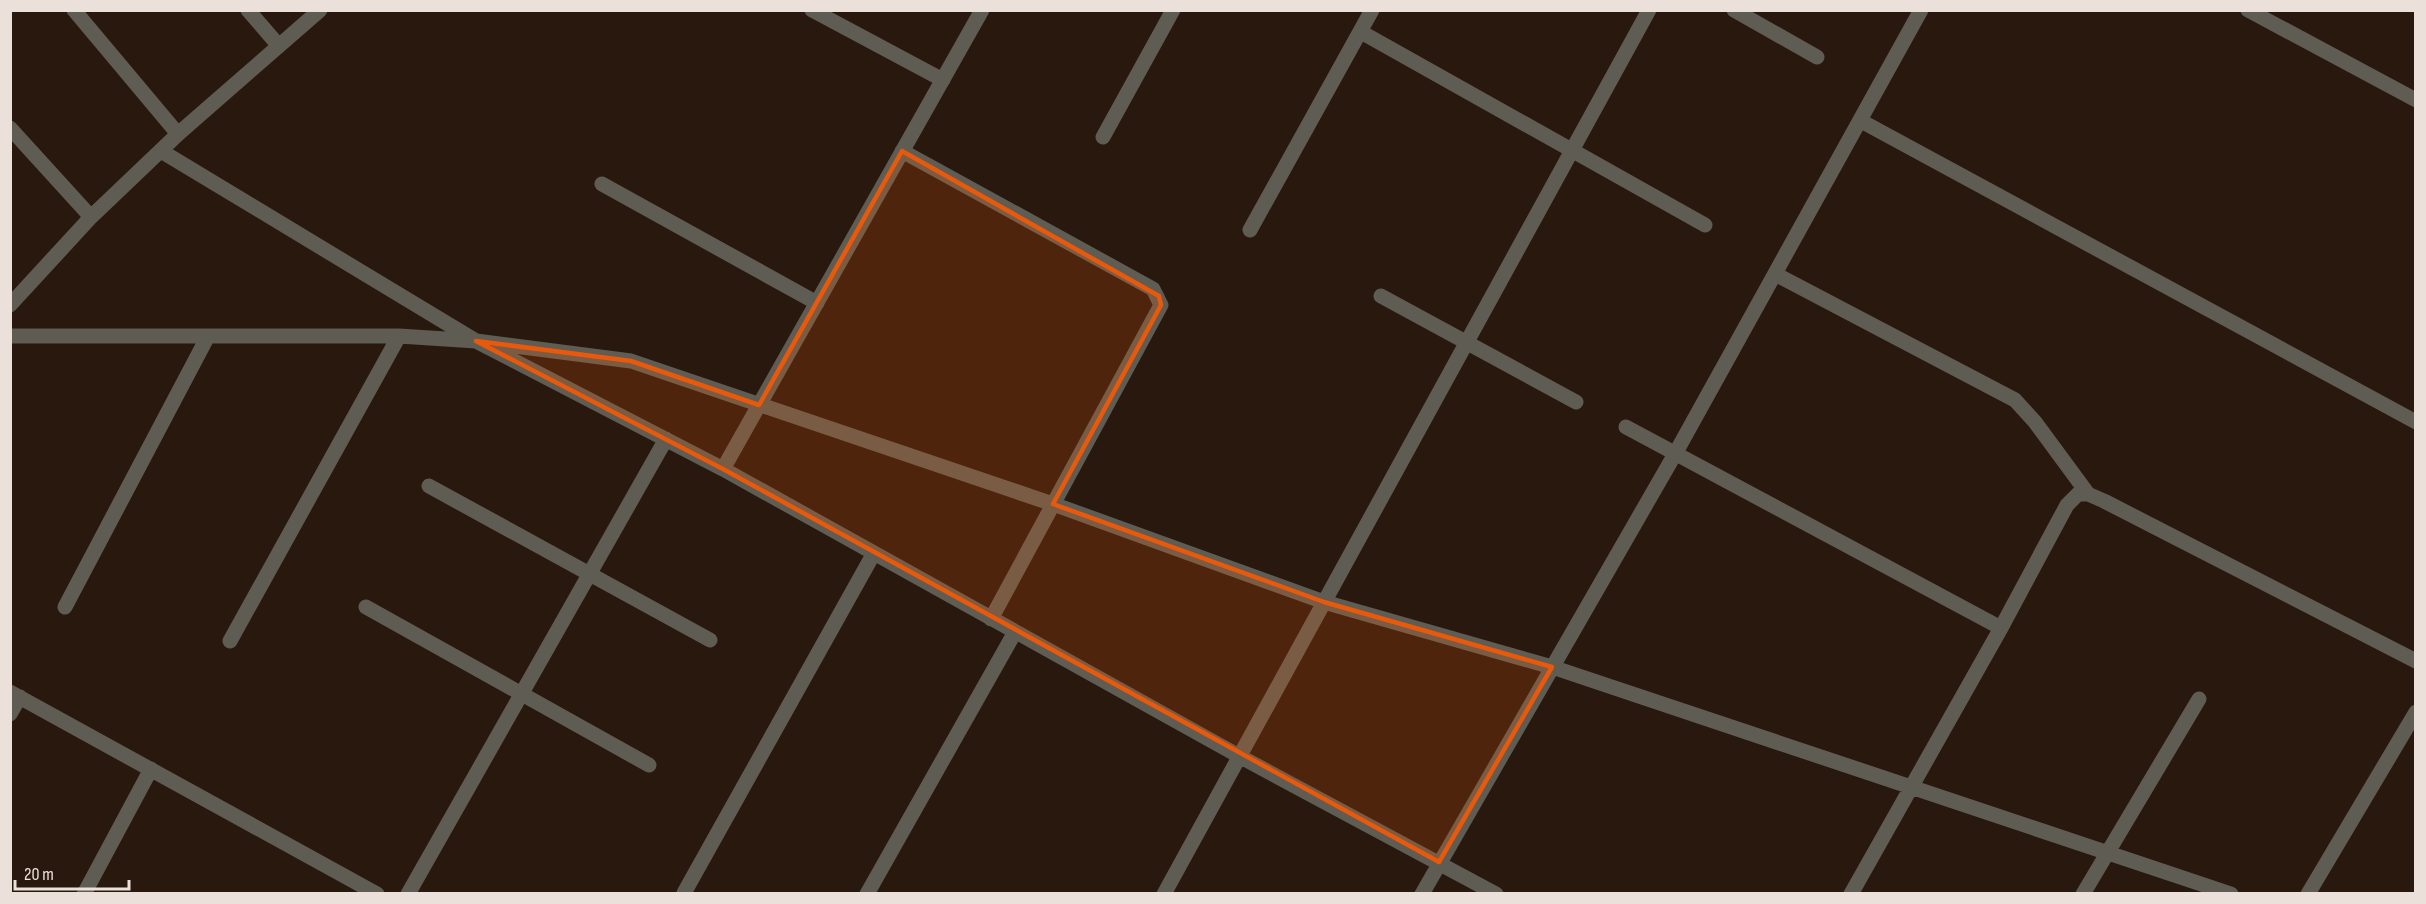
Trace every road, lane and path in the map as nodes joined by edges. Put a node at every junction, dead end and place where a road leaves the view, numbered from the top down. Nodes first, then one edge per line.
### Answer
1 (74, 10) edge
2 (248, 10) edge
3 (320, 10) edge
4 (812, 10) edge
5 (982, 10) edge
6 (1173, 10) edge
7 (1372, 10) edge
8 (1649, 10) edge
9 (1734, 10) edge
10 (1921, 10) edge
11 (2248, 10) edge
12 (1360, 32) junction
13 (279, 46) junction
14 (1817, 57) dead end
15 (943, 80) junction
16 (2415, 100) edge
17 (1861, 121) junction
18 (10, 128) edge
19 (178, 134) junction
20 (1103, 137) dead end
21 (1572, 150) junction
22 (161, 151) junction
23 (902, 151) junction
24 (602, 184) dead end
25 (91, 217) junction
26 (1705, 225) dead end
27 (1250, 230) dead end
28 (1775, 274) junction
29 (1381, 296) dead end
30 (817, 303) junction
31 (10, 305) edge
32 (10, 336) edge
33 (208, 336) junction
34 (399, 336) junction
35 (476, 341) junction
36 (1467, 341) junction
37 (1576, 402) dead end
38 (759, 405) junction
39 (2415, 422) edge
40 (1626, 427) dead end
41 (666, 439) junction
42 (1675, 454) junction
43 (723, 469) junction
44 (429, 486) dead end
45 (2088, 494) junction
46 (1053, 504) junction
47 (873, 553) junction
48 (589, 576) junction
49 (1324, 602) junction
50 (65, 607) dead end
51 (366, 607) dead end
52 (991, 619) junction
53 (2001, 628) junction
54 (1015, 632) junction
55 (710, 640) dead end
56 (230, 641) dead end
57 (2415, 661) edge
58 (1552, 667) junction
59 (522, 694) junction
60 (15, 695) edge
61 (2199, 699) dead end
62 (2415, 712) edge
63 (10, 714) edge
64 (1239, 756) junction
65 (649, 765) dead end
66 (151, 770) junction
67 (1911, 788) junction
68 (2107, 853) junction
69 (1439, 862) junction
70 (684, 893) edge
71 (84, 894) edge
72 (377, 894) edge
73 (408, 894) edge
74 (867, 894) edge
75 (1164, 894) edge
76 (1422, 894) edge
77 (1496, 894) edge
78 (1851, 894) edge
79 (2083, 894) edge
80 (2231, 894) edge
81 (2308, 894) edge

1 - 19 street
2 - 13 street
3 - 13 street
4 - 15 street
5 - 15 street
6 - 20 street
7 - 12 street
8 - 21 street
9 - 14 street
10 - 17 street
11 - 16 street
12 - 21 street
12 - 27 street
13 - 19 street
15 - 23 street
17 - 28 street
17 - 39 street
18 - 25 street
19 - 22 street
21 - 26 street
21 - 36 street
22 - 25 street
22 - 35 street
23 - 30 street
23 - 46 street
24 - 30 street
25 - 31 street
28 - 42 street
28 - 45 street
29 - 36 street
30 - 38 street
32 - 33 street
33 - 34 street
33 - 50 street
34 - 35 street
34 - 56 street
35 - 38 street
35 - 41 street
36 - 37 street
36 - 49 street
38 - 43 street
38 - 46 street
40 - 42 street
41 - 43 street
41 - 48 street
42 - 53 street
42 - 58 street
43 - 47 street
44 - 48 street
45 - 53 street
45 - 57 street
46 - 49 street
46 - 52 street
47 - 52 street
47 - 70 street
48 - 55 street
48 - 59 street
49 - 58 street
49 - 64 street
51 - 59 street
52 - 54 street
53 - 67 street
54 - 64 street
54 - 74 street
58 - 67 street
58 - 69 street
59 - 65 street
59 - 73 street
60 - 63 street
60 - 66 street
61 - 68 street
62 - 81 street
64 - 69 street
64 - 75 street
66 - 71 street
66 - 72 street
67 - 68 street
67 - 78 street
68 - 79 street
68 - 80 street
69 - 76 street
69 - 77 street

